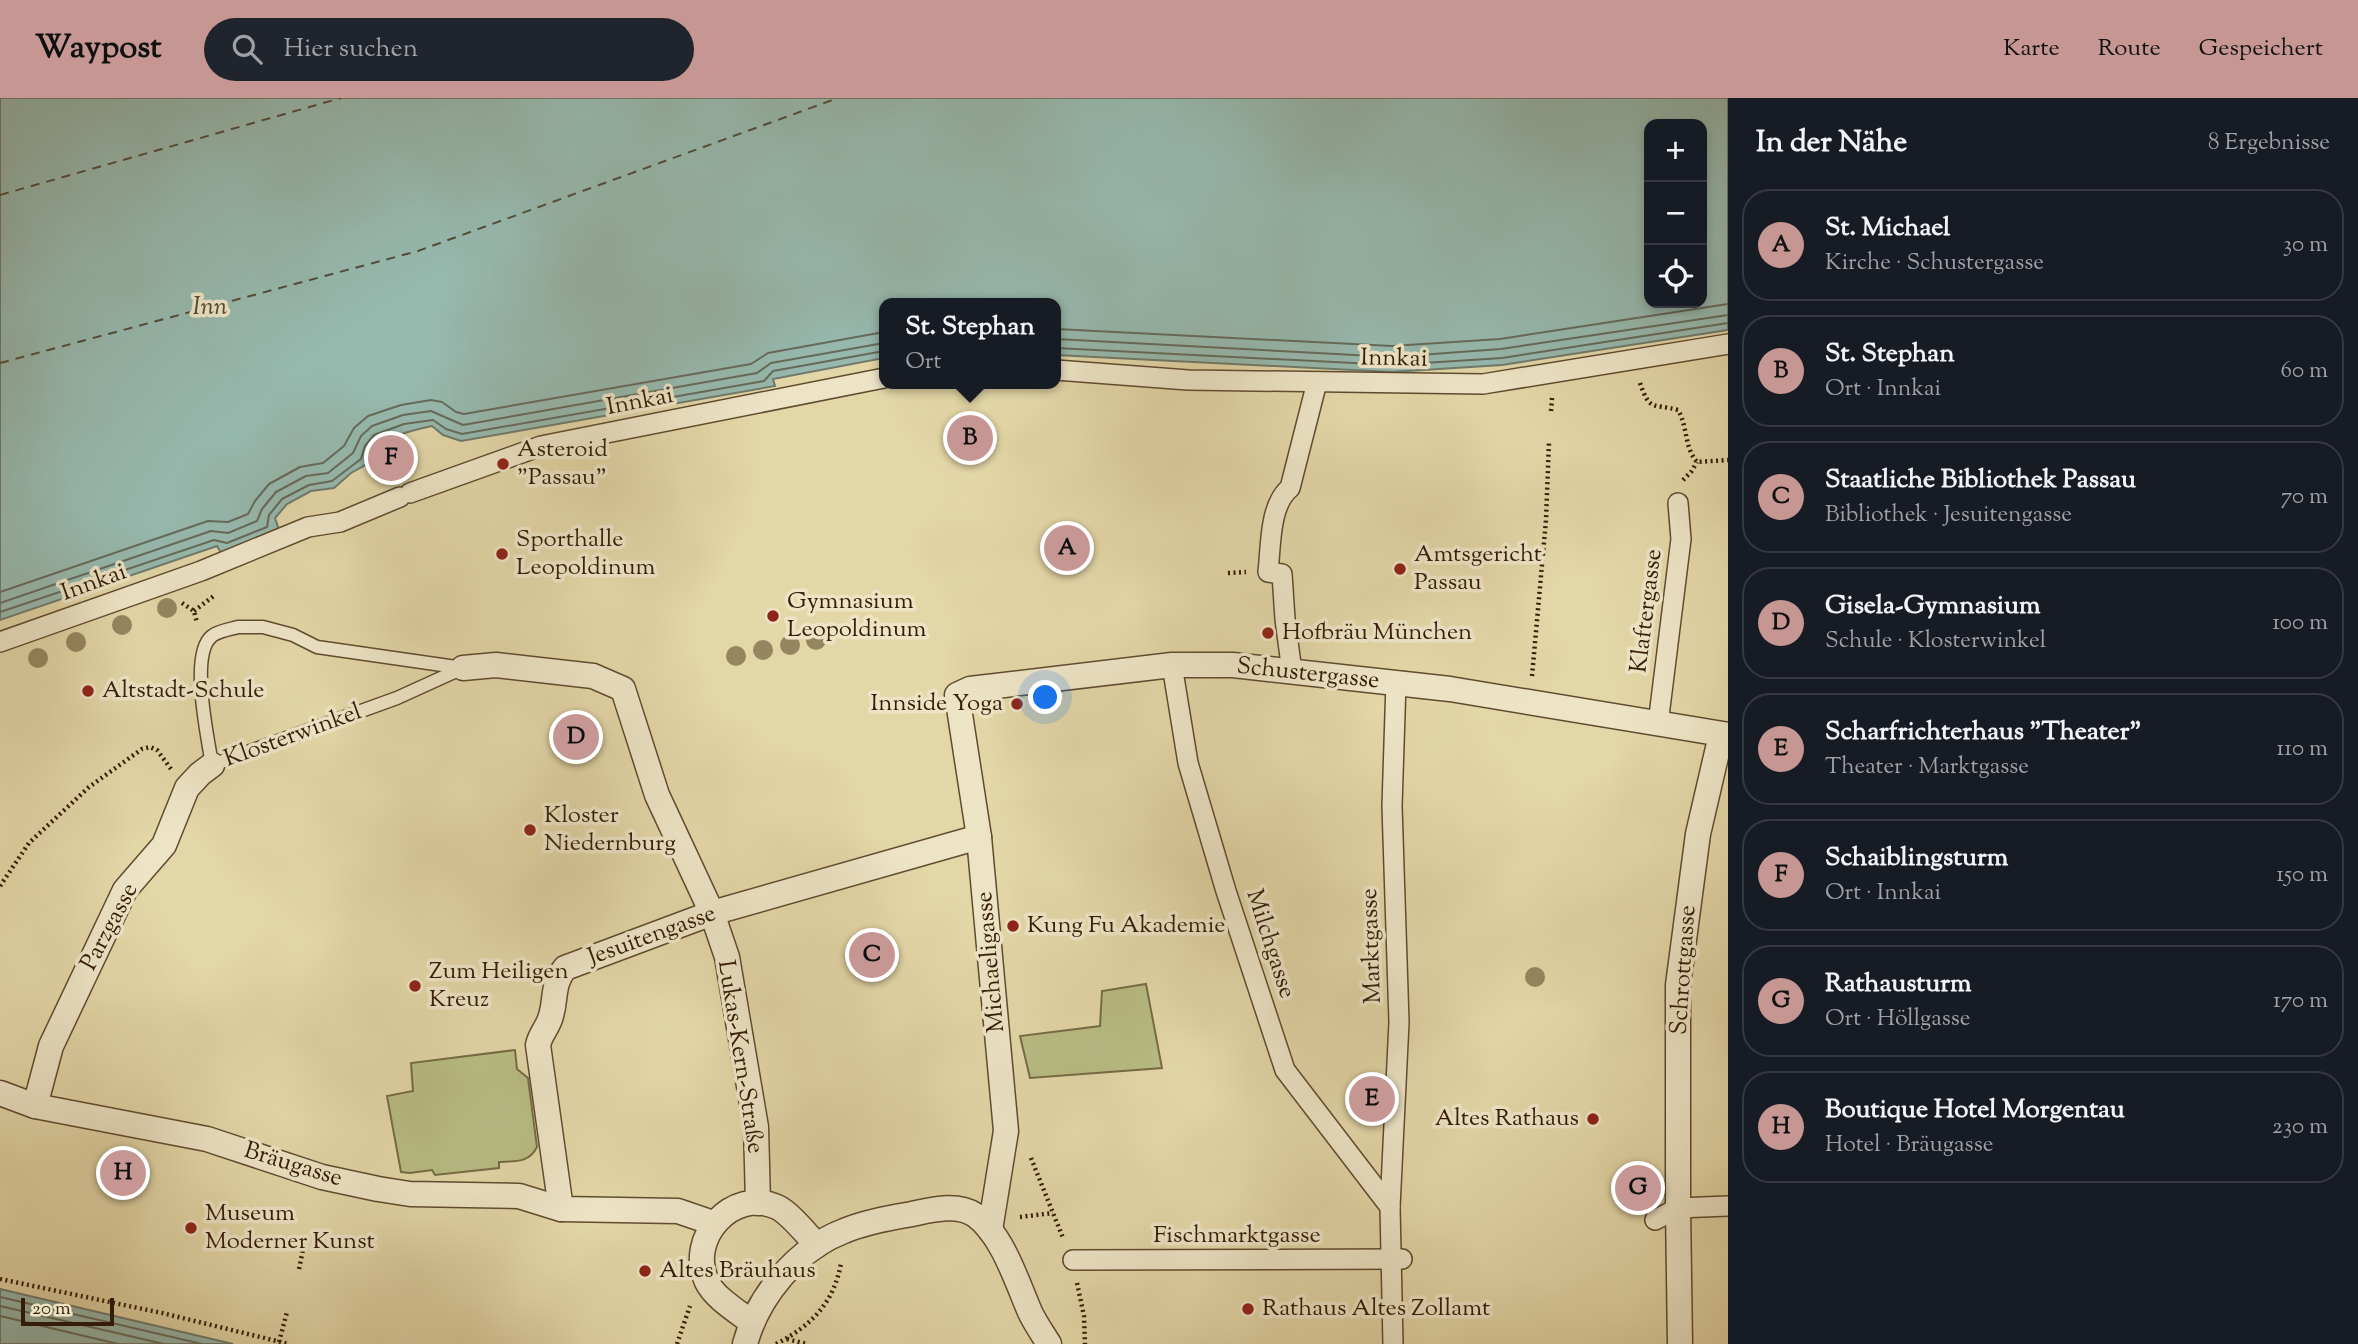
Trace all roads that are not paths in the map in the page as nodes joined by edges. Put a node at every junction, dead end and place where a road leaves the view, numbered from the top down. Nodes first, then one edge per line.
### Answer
1 (1728, 344) edge
2 (1061, 370) edge
3 (879, 378) edge
4 (1317, 382) junction
5 (1678, 503) dead end
6 (0, 642) edge
7 (1172, 665) junction
8 (463, 668) junction
9 (1292, 672) junction
10 (1396, 682) junction
11 (957, 695) joint
12 (1658, 724) junction
13 (1724, 735) edge
14 (212, 765) junction
15 (979, 837) junction
16 (712, 913) junction
17 (0, 1093) edge
18 (35, 1106) junction
19 (758, 1203) junction
20 (1728, 1206) edge
21 (1390, 1207) junction
22 (1678, 1208) junction
23 (561, 1209) junction
24 (1655, 1220) dead end
25 (713, 1223) junction
26 (990, 1230) junction
27 (817, 1245) junction
28 (1073, 1260) road end
29 (1397, 1260) junction
30 (748, 1333) edge
31 (1049, 1344) edge
32 (1393, 1344) edge
33 (1680, 1344) edge

1 - 4 street, Innkai
2 - 4 street, Innkai
3 - 6 street, Innkai
4 - 9 street
5 - 12 street, Klaftergasse
7 - 9 street, Schustergasse
7 - 11 street, Schustergasse
7 - 21 street, Milchgasse
8 - 14 lane, Klosterwinkel
8 - 14 lane, Klosterwinkel
8 - 16 street, Klosterwinkel
9 - 10 street, Schustergasse
10 - 12 street, Schustergasse
10 - 21 street, Marktgasse
11 - 15 street, Michaeligasse
12 - 13 street, Schustergasse
13 - 22 street, Schrottgasse
14 - 18 street, Parzgasse
15 - 16 street, Jesuitengasse
15 - 26 street, Michaeligasse
16 - 19 street, Lukas-Kern-Straße
16 - 23 street, Jesuitengasse
17 - 18 street, Bräugasse
18 - 23 street, Bräugasse
19 - 25 street
19 - 27 street
20 - 22 street
21 - 29 street, Marktgasse
22 - 24 street
22 - 33 street, Schrottgasse
23 - 25 street, Bräugasse
25 - 30 street
26 - 27 street
26 - 31 street
27 - 30 street
28 - 29 street, Fischmarktgasse
29 - 32 street, Marktgasse

